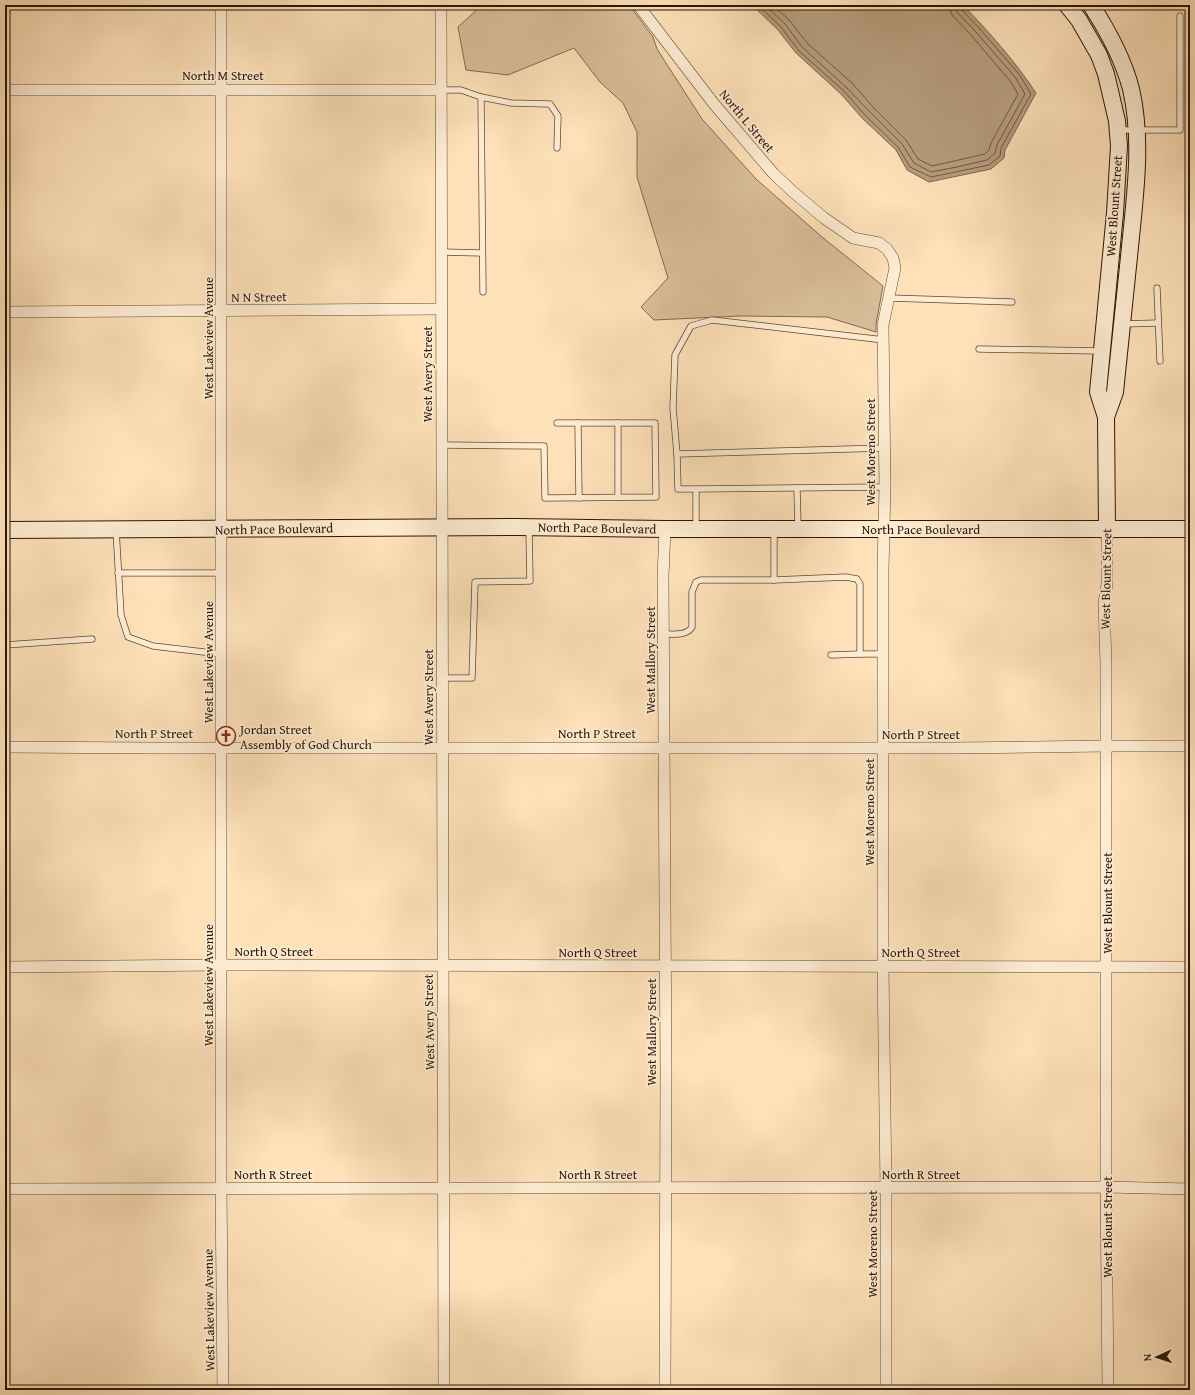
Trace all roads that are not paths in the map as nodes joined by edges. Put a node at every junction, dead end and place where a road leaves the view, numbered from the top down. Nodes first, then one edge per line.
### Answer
1 (221, 5) edge
2 (441, 5) edge
3 (638, 5) edge
4 (1090, 5) edge
5 (1073, 7) edge
6 (1180, 16) dead end
7 (221, 89) junction
8 (5, 90) edge
9 (441, 90) junction
10 (482, 97) junction
11 (1118, 130) junction
12 (1136, 130) junction
13 (558, 148) dead end
14 (1114, 214) junction
15 (1133, 215) junction
16 (853, 238) joint
17 (441, 252) junction
18 (482, 252) junction
19 (1158, 288) dead end
20 (483, 292) dead end
21 (889, 298) junction
22 (1012, 302) dead end
23 (441, 309) junction
24 (222, 311) junction
25 (5, 312) edge
26 (1122, 324) junction
27 (1158, 324) junction
28 (884, 340) junction
29 (979, 349) dead end
30 (1102, 351) junction
31 (1160, 361) dead end
32 (1106, 417) junction
33 (557, 423) dead end
34 (578, 423) junction
35 (618, 423) junction
36 (441, 445) junction
37 (885, 448) junction
38 (677, 454) junction
39 (885, 487) junction
40 (797, 488) junction
41 (696, 489) junction
42 (618, 497) junction
43 (579, 498) junction
44 (529, 527) junction
45 (442, 528) junction
46 (665, 529) junction
47 (696, 529) junction
48 (774, 529) junction
49 (798, 529) junction
50 (884, 529) junction
51 (1107, 529) junction
52 (1190, 529) edge
53 (5, 530) edge
54 (116, 530) junction
55 (222, 530) junction
56 (118, 572) junction
57 (222, 573) junction
58 (774, 580) junction
59 (664, 634) junction
60 (92, 639) dead end
61 (5, 645) edge
62 (222, 654) junction
63 (860, 654) junction
64 (883, 654) junction
65 (832, 655) dead end
66 (442, 678) junction
67 (5, 746) edge
68 (1106, 746) junction
69 (1190, 746) edge
70 (664, 747) junction
71 (222, 748) junction
72 (442, 748) junction
73 (883, 748) junction
74 (222, 965) junction
75 (442, 966) junction
76 (665, 966) junction
77 (883, 966) junction
78 (5, 967) edge
79 (1107, 967) junction
80 (1190, 967) edge
81 (1106, 1187) junction
82 (221, 1188) junction
83 (444, 1188) junction
84 (886, 1188) junction
85 (5, 1189) edge
86 (666, 1189) junction
87 (1190, 1189) edge
88 (223, 1390) edge
89 (444, 1390) edge
90 (665, 1390) edge
91 (886, 1390) edge
92 (1108, 1390) edge

1 - 7 street, West Lakeview Avenue
2 - 9 street, West Avery Street
3 - 16 street, North L Street
4 - 12 main road, West Blount Street
5 - 11 main road, West Blount Street
6 - 12 lane
7 - 8 street, North M Street
7 - 9 street, North M Street
7 - 24 street, West Lakeview Avenue
9 - 10 lane
9 - 17 street, West Avery Street
10 - 13 lane
10 - 18 lane
11 - 12 lane
11 - 14 main road, West Blount Street
12 - 15 main road, West Blount Street
14 - 15 street
14 - 30 main road, West Blount Street
15 - 26 main road, West Blount Street
16 - 21 street, West Moreno Street
17 - 18 lane
17 - 23 street, West Avery Street
18 - 20 lane
19 - 27 lane
21 - 22 lane
21 - 28 street, West Moreno Street
23 - 24 street, N N Street
23 - 36 street, West Avery Street
24 - 25 street, N N Street
24 - 55 street, West Lakeview Avenue
26 - 27 lane
26 - 32 main road, West Blount Street
27 - 31 lane
28 - 37 street, West Moreno Street
28 - 38 lane
29 - 30 lane
30 - 32 main road, West Blount Street
32 - 51 main road, West Blount Street
33 - 34 lane
34 - 35 lane
34 - 43 lane
35 - 42 lane
35 - 42 lane
36 - 43 lane
36 - 45 street, West Avery Street
37 - 38 lane
37 - 39 street, West Moreno Street
38 - 41 lane
39 - 40 lane
39 - 50 street, West Moreno Street
40 - 41 lane
40 - 49 lane
41 - 47 lane
42 - 43 lane
44 - 45 main road, North Pace Boulevard
44 - 46 main road, North Pace Boulevard
44 - 66 lane
45 - 55 main road, North Pace Boulevard
45 - 66 street, West Avery Street
46 - 47 main road, North Pace Boulevard
46 - 59 street, West Mallory Street
47 - 48 main road, North Pace Boulevard
48 - 49 main road, North Pace Boulevard
48 - 58 lane
49 - 50 main road, North Pace Boulevard
50 - 51 main road, North Pace Boulevard
50 - 64 street, West Moreno Street
51 - 52 main road, North Pace Boulevard
51 - 68 street, West Blount Street
53 - 54 main road, North Pace Boulevard
54 - 55 main road, North Pace Boulevard
54 - 56 lane
55 - 57 street, West Lakeview Avenue
56 - 57 lane
56 - 62 lane
57 - 62 street, West Lakeview Avenue
58 - 59 lane
58 - 63 lane
59 - 70 street, West Mallory Street
60 - 61 lane
62 - 71 street, West Lakeview Avenue
63 - 64 lane
63 - 65 lane
64 - 73 street, West Moreno Street
66 - 72 street, West Avery Street
67 - 71 street, North P Street
68 - 69 street, North P Street
68 - 73 street, North P Street
68 - 79 street, West Blount Street
70 - 72 street, North P Street
70 - 73 street, North P Street
70 - 76 street, West Mallory Street
71 - 72 street, North P Street
71 - 74 street, West Lakeview Avenue
72 - 75 street, West Avery Street
73 - 77 street, West Moreno Street
74 - 75 street, North Q Street
74 - 78 street, North Q Street
74 - 82 street, West Lakeview Avenue
75 - 76 street, North Q Street
75 - 83 street, West Avery Street
76 - 77 street, North Q Street
76 - 86 street, West Mallory Street
77 - 79 street, North Q Street
77 - 84 street, West Moreno Street
79 - 80 street, North Q Street
79 - 81 street, West Blount Street
81 - 84 street, North R Street
81 - 87 street, North R Street
81 - 92 street, West Blount Street
82 - 83 street, North R Street
82 - 85 street, North R Street
82 - 88 street, West Lakeview Avenue
83 - 86 street, North R Street
83 - 89 street, West Avery Street
84 - 86 street, North R Street
84 - 91 street, West Moreno Street
86 - 90 street, West Mallory Street

